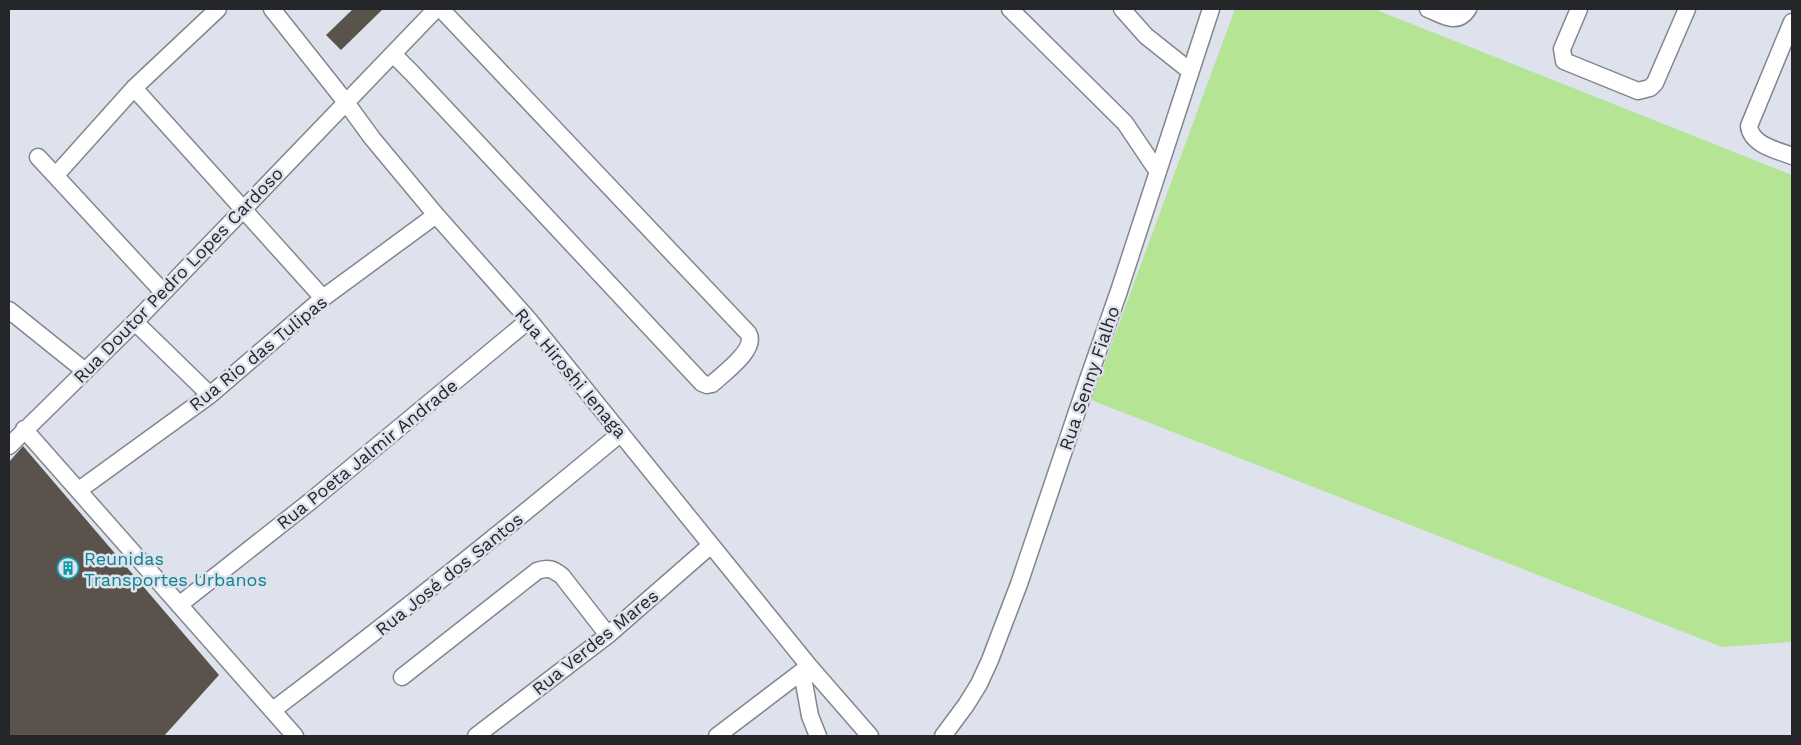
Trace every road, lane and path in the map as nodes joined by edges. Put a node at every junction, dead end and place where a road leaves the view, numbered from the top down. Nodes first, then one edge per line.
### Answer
1 (218, 9) edge
2 (272, 9) edge
3 (436, 9) edge
4 (441, 9) edge
5 (1010, 9) edge
6 (1122, 9) edge
7 (1211, 9) edge
8 (1428, 9) edge
9 (1468, 9) edge
10 (1579, 9) edge
11 (1688, 9) edge
12 (1792, 22) edge
13 (393, 54) junction
14 (1190, 71) junction
15 (134, 88) junction
16 (345, 101) junction
17 (38, 156) dead end
18 (1792, 156) edge
19 (1158, 172) junction
20 (56, 175) junction
21 (243, 210) junction
22 (436, 215) junction
23 (163, 292) junction
24 (324, 298) junction
25 (9, 310) edge
26 (529, 320) junction
27 (135, 322) junction
28 (85, 371) junction
29 (210, 395) junction
30 (24, 429) junction
31 (621, 433) junction
32 (9, 446) edge
33 (79, 490) junction
34 (711, 545) junction
35 (180, 605) junction
36 (608, 635) junction
37 (806, 668) junction
38 (402, 678) dead end
39 (273, 710) junction
40 (295, 736) edge
41 (476, 736) edge
42 (717, 736) edge
43 (818, 736) edge
44 (870, 736) edge
45 (943, 736) edge

1 - 15 street
2 - 16 street, Rua Hiroshi Ienaga
3 - 13 street, Rua Doutor Pedro Lopes Cardoso
4 - 13 street
5 - 19 street
6 - 14 street
7 - 14 street, Rua Senny Fialho
8 - 9 street
10 - 11 street
12 - 18 street
13 - 16 street, Rua Doutor Pedro Lopes Cardoso
14 - 19 street, Rua Senny Fialho
15 - 20 street
15 - 21 street
16 - 21 street, Rua Doutor Pedro Lopes Cardoso
16 - 22 street, Rua Hiroshi Ienaga
17 - 20 street
19 - 45 street, Rua Senny Fialho
20 - 23 street
21 - 23 street, Rua Doutor Pedro Lopes Cardoso
21 - 24 street
22 - 24 street, Rua Rio das Tulipas
22 - 26 street, Rua Hiroshi Ienaga
23 - 27 street, Rua Doutor Pedro Lopes Cardoso
24 - 29 street, Rua Rio das Tulipas
25 - 28 street
26 - 31 street, Rua Hiroshi Ienaga
26 - 35 street, Rua Poeta Jalmir Andrade
27 - 28 street, Rua Doutor Pedro Lopes Cardoso
27 - 29 street
28 - 30 street, Rua Doutor Pedro Lopes Cardoso
29 - 33 street, Rua Rio das Tulipas
30 - 32 street, Rua Doutor Pedro Lopes Cardoso
30 - 33 street
31 - 34 street, Rua Hiroshi Ienaga
31 - 39 street, Rua José dos Santos
33 - 35 street
34 - 36 street, Rua Verdes Mares
34 - 37 street, Rua Hiroshi Ienaga
35 - 39 street
36 - 38 street
36 - 41 street, Rua Verdes Mares
37 - 42 street
37 - 43 street
37 - 44 street, Rua Hiroshi Ienaga
39 - 40 street

